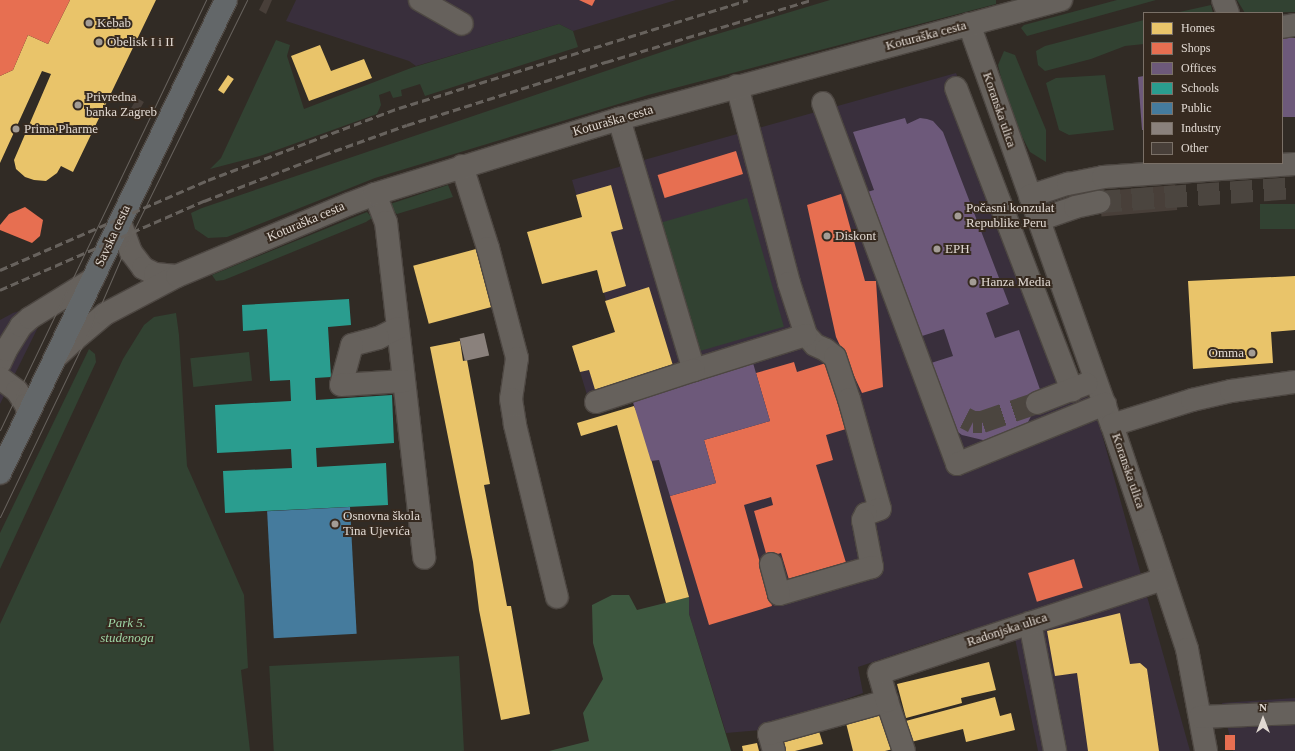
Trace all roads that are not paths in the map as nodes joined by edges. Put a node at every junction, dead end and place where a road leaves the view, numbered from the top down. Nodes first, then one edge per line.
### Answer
1 (226, 0) edge
2 (420, 0) edge
3 (1060, 0) edge
4 (1223, 0) edge
5 (1228, 12) edge
6 (462, 24) dead end
7 (969, 24) junction
8 (1295, 25) edge
9 (1283, 27) edge
10 (737, 86) junction
11 (956, 88) dead end
12 (823, 103) dead end
13 (619, 119) junction
14 (1295, 164) edge
15 (462, 166) junction
16 (375, 194) junction
17 (1030, 196) junction
18 (1099, 202) tunnel mouth
19 (1038, 220) junction
20 (120, 222) junction
21 (178, 276) junction
22 (93, 279) junction
23 (21, 326) junction
24 (398, 328) junction
25 (806, 335) junction
26 (0, 339) edge
27 (54, 359) junction
28 (0, 363) edge
29 (694, 370) junction
30 (0, 378) edge
31 (1096, 379) junction
32 (404, 381) junction
33 (1295, 382) edge
34 (1072, 390) junction
35 (596, 402) dead end
36 (1037, 402) tunnel mouth
37 (1105, 404) junction
38 (28, 414) junction
39 (1112, 425) junction
40 (0, 473) edge
41 (424, 558) dead end
42 (771, 564) dead end
43 (1163, 579) junction
44 (557, 597) dead end
45 (1030, 622) junction
46 (886, 701) junction
47 (1295, 713) edge
48 (1200, 717) junction
49 (774, 751) edge
50 (904, 751) edge
51 (1055, 751) edge
52 (1206, 751) edge

1 - 20 main road, Savska cesta
2 - 6 street
3 - 7 street, Koturaška cesta
4 - 5 street
7 - 10 street, Koturaška cesta
7 - 17 street, Koranska ulica
8 - 9 street
10 - 13 street, Koturaška cesta
10 - 25 street
11 - 34 street
12 - 37 street
13 - 15 street, Koturaška cesta
13 - 29 street
14 - 17 street
15 - 16 street, Koturaška cesta
15 - 44 street
16 - 21 street, Koturaška cesta
16 - 24 street
17 - 19 street, Koranska ulica
18 - 19 street
19 - 31 street, Koranska ulica
20 - 21 street, Koturaška cesta
20 - 22 main road, Savska cesta
21 - 27 street, Koturaška cesta
22 - 23 street
22 - 27 main road, Savska cesta
23 - 26 street
23 - 28 street
24 - 32 street
24 - 32 street
25 - 29 street
25 - 42 street
27 - 38 main road, Savska cesta
29 - 35 street
30 - 38 street
31 - 34 street
31 - 37 street, Koranska ulica
32 - 41 street
33 - 39 street
34 - 36 street
37 - 39 street, Koranska ulica
38 - 40 main road, Savska cesta
39 - 43 street, Koranska ulica
43 - 45 street, Radonjska ulica
43 - 48 street, Koranska ulica
45 - 46 street, Radonjska ulica
45 - 51 street
46 - 49 street
46 - 50 street, Radonjska ulica
47 - 48 street
48 - 52 street, Koranska ulica

